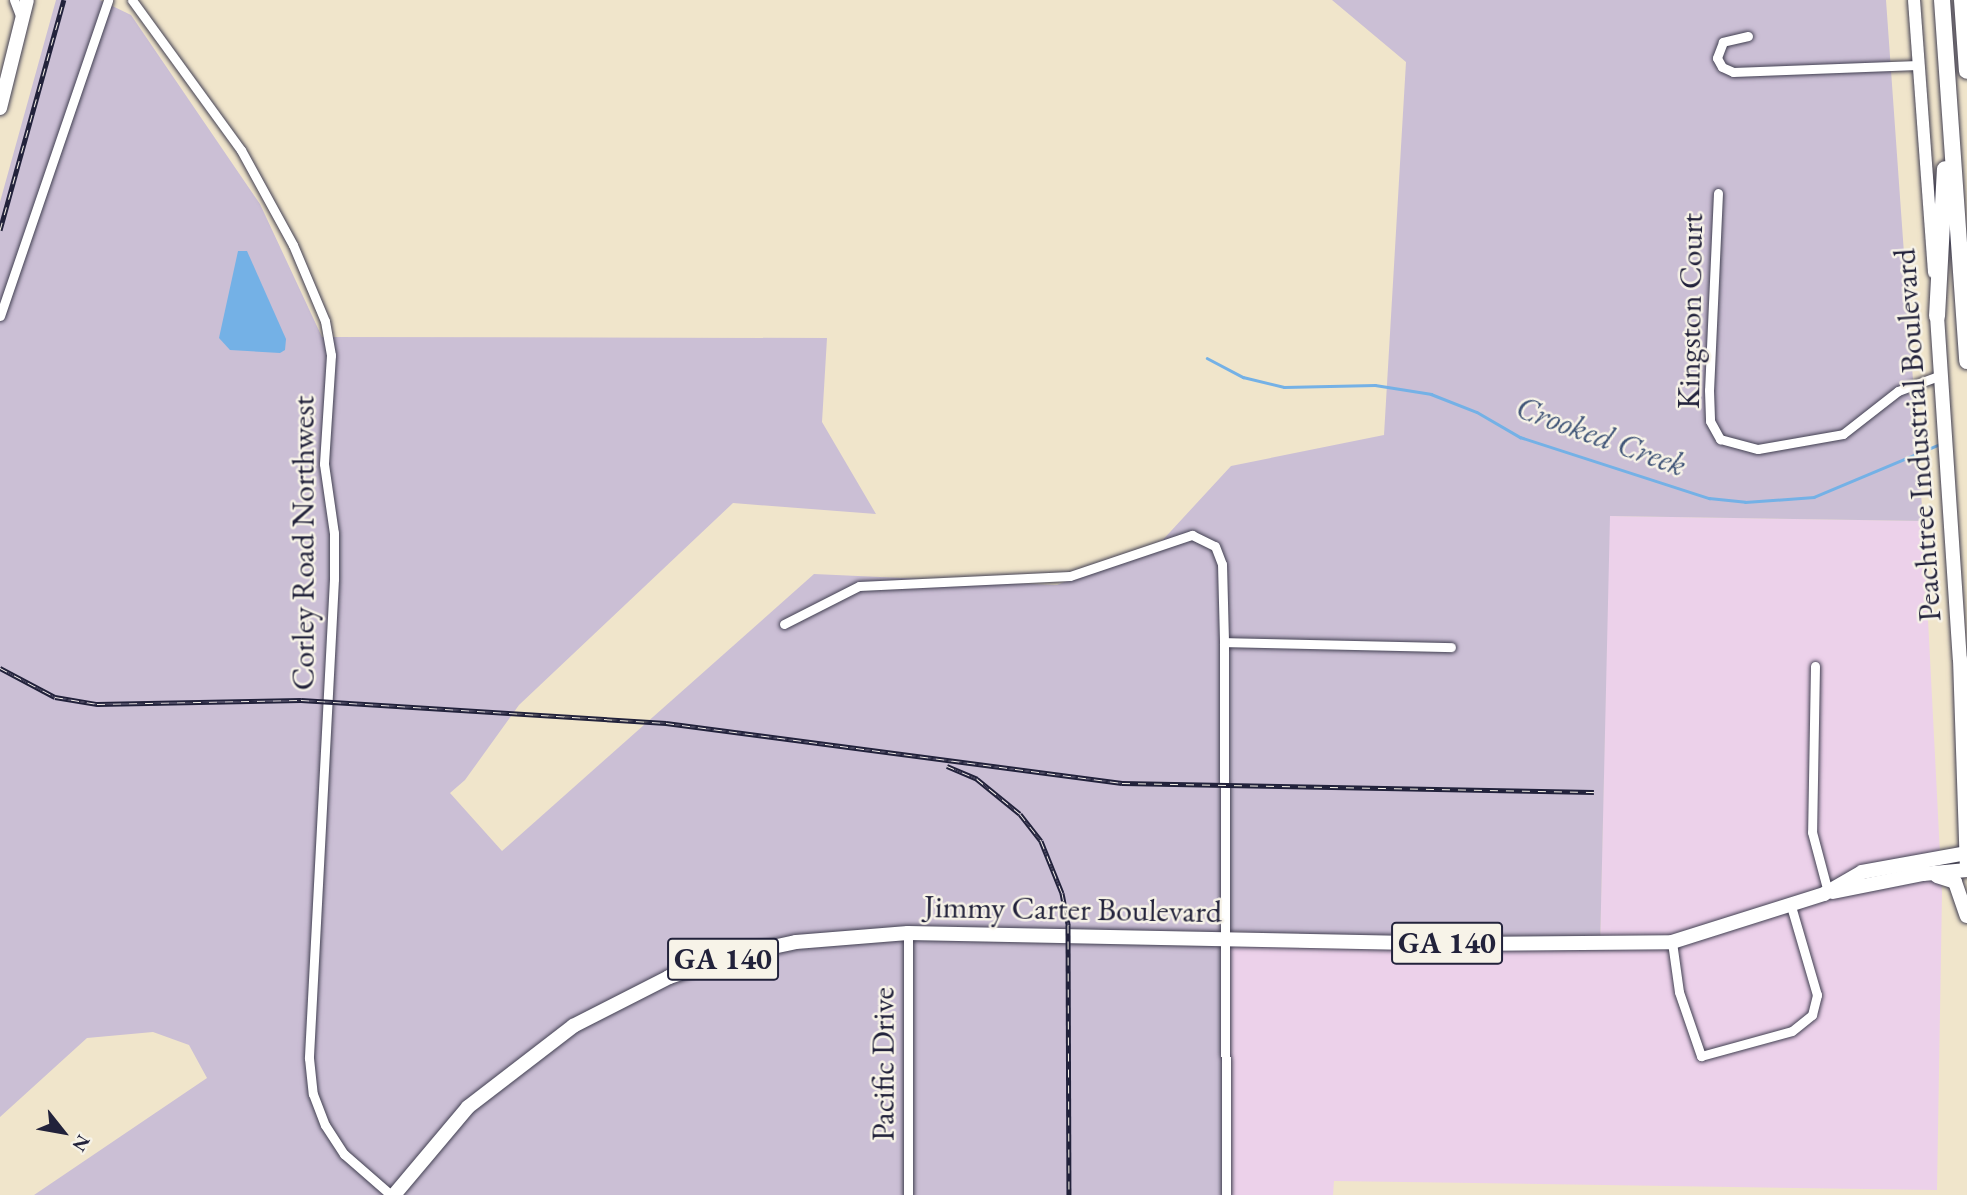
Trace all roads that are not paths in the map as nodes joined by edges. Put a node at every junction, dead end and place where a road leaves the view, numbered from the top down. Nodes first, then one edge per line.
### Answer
1 (14, 0) edge
2 (27, 0) edge
3 (108, 0) edge
4 (132, 0) edge
5 (1914, 0) edge
6 (1942, 0) edge
7 (1962, 0) edge
8 (22, 21) junction
9 (1748, 36) dead end
10 (1918, 65) junction
11 (1967, 70) edge
12 (1949, 107) junction
13 (0, 108) edge
14 (1718, 193) dead end
15 (0, 316) edge
16 (1937, 316) junction
17 (1967, 361) edge
18 (1941, 375) junction
19 (784, 624) dead end
20 (1224, 642) junction
21 (1451, 647) dead end
22 (1815, 666) dead end
23 (1965, 717) edge
24 (1966, 824) edge
25 (1959, 854) edge
26 (1967, 868) edge
27 (1864, 888) junction
28 (1828, 892) junction
29 (1791, 906) junction
30 (1967, 916) edge
31 (908, 933) junction
32 (1223, 941) junction
33 (1672, 942) junction
34 (393, 1195) edge
35 (908, 1195) edge
36 (1226, 1195) edge

1 - 8 street
2 - 8 main road
3 - 15 street
4 - 34 street, Corley Road Northwest
5 - 10 main road, Peachtree Industrial Boulevard
6 - 12 highway, Peachtree Industrial Boulevard
7 - 11 highway
8 - 13 main road
9 - 10 street
10 - 16 main road, Peachtree Industrial Boulevard
12 - 16 highway
12 - 17 highway, Peachtree Industrial Boulevard
14 - 18 street, Kingston Court
16 - 18 main road, Peachtree Industrial Boulevard
18 - 23 main road, Peachtree Industrial Boulevard
19 - 20 street
20 - 21 street
20 - 32 street
22 - 28 street
23 - 24 main road, Peachtree Industrial Boulevard
24 - 25 main road, Peachtree Industrial Boulevard
24 - 25 main road
25 - 26 main road, Peachtree Industrial Boulevard
25 - 28 main road, Jimmy Carter Boulevard / GA 140
26 - 27 main road, Jimmy Carter Boulevard / GA 140
27 - 28 main road, Jimmy Carter Boulevard / GA 140
27 - 30 main road
28 - 29 main road, Jimmy Carter Boulevard / GA 140
29 - 33 main road, Jimmy Carter Boulevard / GA 140
29 - 33 street
31 - 32 main road, Jimmy Carter Boulevard / GA 140
31 - 34 main road, Jimmy Carter Boulevard / GA 140
31 - 35 street, Pacific Drive
32 - 33 main road, Jimmy Carter Boulevard / GA 140
32 - 36 street

